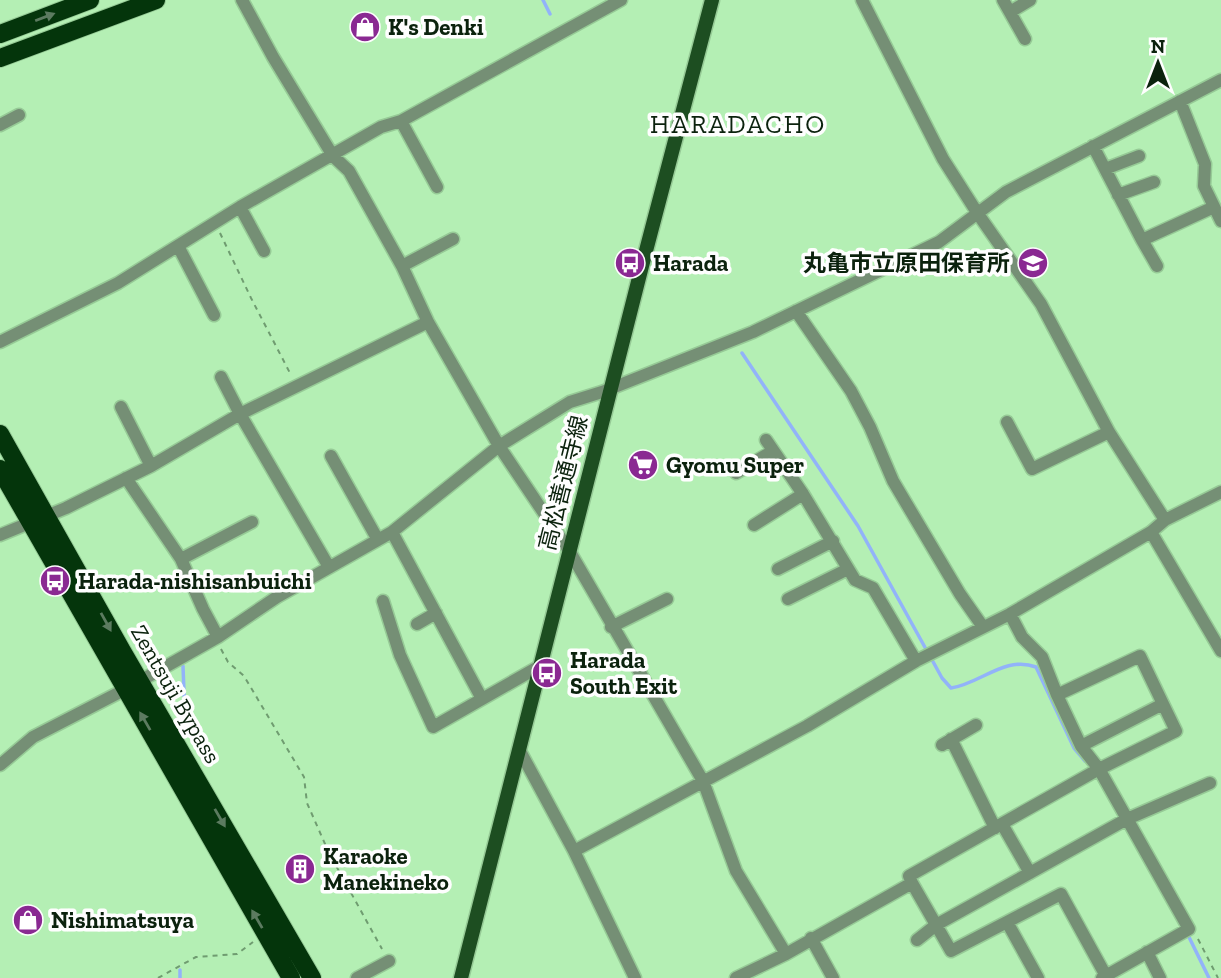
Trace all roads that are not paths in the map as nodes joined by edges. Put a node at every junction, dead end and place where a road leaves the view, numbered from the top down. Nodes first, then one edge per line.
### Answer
1 (90, 0) edge
2 (156, 0) edge
3 (242, 0) edge
4 (621, 0) edge
5 (712, 0) edge
6 (862, 0) edge
7 (1030, 0) edge
8 (1006, 6) edge
9 (123, 13) junction
10 (0, 34) edge
11 (1026, 39) dead end
12 (0, 58) edge
13 (0, 69) edge
14 (1219, 85) edge
15 (1180, 101) junction
16 (19, 115) dead end
17 (401, 121) junction
18 (0, 125) edge
19 (1093, 146) junction
20 (332, 156) junction
21 (1139, 156) dead end
22 (1105, 170) junction
23 (1154, 182) dead end
24 (437, 187) dead end
25 (1118, 195) junction
26 (240, 206) junction
27 (1214, 207) junction
28 (978, 215) junction
29 (1221, 221) edge
30 (453, 239) dead end
31 (1142, 240) junction
32 (178, 246) junction
33 (264, 251) dead end
34 (402, 266) junction
35 (1157, 266) dead end
36 (796, 311) junction
37 (214, 315) dead end
38 (428, 322) junction
39 (0, 342) edge
40 (221, 377) dead end
41 (611, 387) junction
42 (121, 407) dead end
43 (240, 414) junction
44 (1007, 422) dead end
45 (1109, 432) junction
46 (0, 434) edge
47 (499, 446) junction
48 (331, 456) dead end
49 (151, 466) junction
50 (0, 468) edge
51 (736, 473) dead end
52 (126, 478) junction
53 (1221, 492) edge
54 (803, 494) junction
55 (38, 519) junction
56 (1165, 520) junction
57 (252, 522) dead end
58 (754, 525) dead end
59 (392, 532) junction
60 (1151, 532) junction
61 (0, 535) edge
62 (378, 540) junction
63 (833, 541) junction
64 (570, 552) junction
65 (181, 559) junction
66 (329, 567) junction
67 (778, 569) dead end
68 (848, 569) junction
69 (667, 599) dead end
70 (788, 600) dead end
71 (383, 601) dead end
72 (436, 614) junction
73 (1010, 614) junction
74 (417, 624) dead end
75 (611, 627) junction
76 (983, 627) junction
77 (217, 638) junction
78 (1221, 651) edge
79 (916, 661) junction
80 (541, 666) junction
81 (133, 685) junction
82 (1057, 695) junction
83 (482, 699) junction
84 (1163, 704) junction
85 (976, 725) dead end
86 (1081, 746) junction
87 (520, 751) junction
88 (0, 765) edge
89 (1099, 769) junction
90 (703, 781) junction
91 (1210, 783) dead end
92 (1127, 819) junction
93 (998, 826) junction
94 (573, 851) junction
95 (1030, 873) junction
96 (912, 883) junction
97 (1007, 922) junction
98 (936, 925) junction
99 (811, 938) junction
100 (917, 940) dead end
101 (1147, 952) junction
102 (786, 954) junction
103 (389, 961) road end
104 (1104, 977) edge
105 (291, 978) edge
106 (312, 978) edge
107 (356, 978) edge
108 (461, 978) edge
109 (635, 978) edge
110 (736, 978) edge
111 (833, 978) edge
112 (1038, 978) edge
113 (1160, 978) edge

10 -> 1 highway
2 - 9 highway
3 - 20 street
4 - 17 street
5 - 41 main road, 高松善通寺線
6 - 28 street
7 - 8 street
8 - 11 street
9 - 12 highway
9 - 13 highway
14 - 15 street
15 - 19 street
15 - 27 street
16 - 18 street
17 - 20 street
17 - 24 street
19 - 22 street
19 - 28 street
20 - 26 street
20 - 34 street
21 - 22 street
22 - 25 street
23 - 25 street
25 - 31 street
26 - 32 street
26 - 33 street
27 - 29 street
27 - 31 street
28 - 36 street
28 - 45 street
30 - 34 street
31 - 35 street
32 - 37 street
32 - 39 street
34 - 38 street
36 - 41 street
36 - 76 street
38 - 43 street
38 - 47 street
40 - 43 street
41 - 47 street
41 - 64 main road, 高松善通寺線
42 - 49 street
43 - 49 street
43 - 66 street
44 - 45 street
45 - 56 street
46 - 55 highway, Zentsuji Bypass
47 - 59 street
47 - 64 street
48 - 62 street
49 - 52 street
50 - 55 highway, Zentsuji Bypass
51 - 54 street
52 - 55 street
52 - 65 street
53 - 56 street
54 - 58 street
54 - 63 street
55 - 61 street
55 - 81 highway, Zentsuji Bypass
56 - 60 street
57 - 65 street
59 - 62 street
59 - 72 street
60 - 73 street
60 - 78 street
62 - 66 street
63 - 67 street
63 - 68 street
64 - 75 street
64 - 80 main road, 高松善通寺線
65 - 77 street
66 - 77 street
68 - 70 street
68 - 79 street
69 - 75 street
71 - 83 street
72 - 74 street
72 - 83 street
73 - 76 street
73 - 82 street
75 - 90 street
76 - 79 street
77 - 81 street
79 - 90 street
80 - 83 street
80 - 87 main road, 高松善通寺線
81 - 88 street
105 -> 81 highway, Zentsuji Bypass
81 -> 106 highway, Zentsuji Bypass
82 - 84 street
82 - 86 street
84 - 86 street
84 - 89 street
85 - 93 street
86 - 89 street
87 - 94 street
87 - 108 main road, 高松善通寺線
89 - 92 street
89 - 93 street
90 - 94 street
90 - 102 street
91 - 92 street
92 - 95 street
92 - 101 street
93 - 95 street
93 - 96 street
94 - 109 street
95 - 98 street
96 - 98 street
96 - 99 street
97 - 98 street
97 - 104 street
97 - 112 street
98 - 100 street
99 - 102 street
99 - 111 street
101 - 104 street
101 - 113 street
102 - 110 street
103 - 107 street

